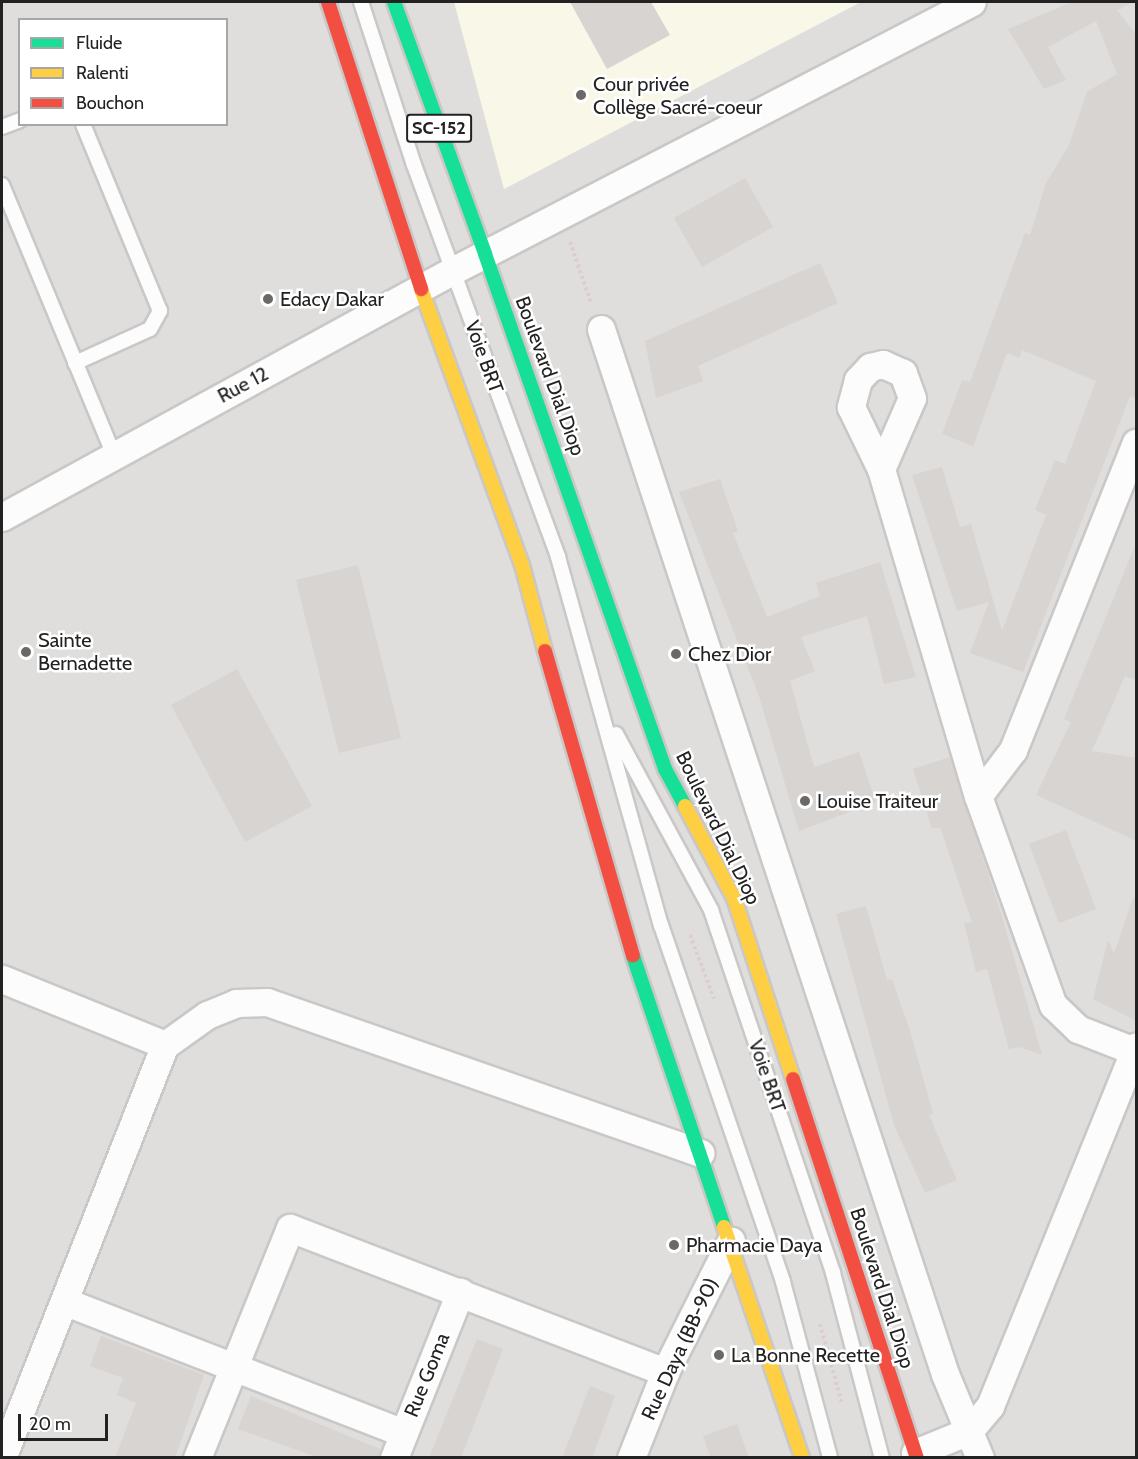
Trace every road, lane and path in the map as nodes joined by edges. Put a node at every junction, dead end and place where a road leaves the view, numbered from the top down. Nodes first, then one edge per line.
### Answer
1 (328, 2) edge
2 (361, 2) edge
3 (394, 2) edge
4 (972, 2) edge
5 (18, 121) edge
6 (84, 126) edge
7 (2, 127) edge
8 (2, 185) edge
9 (562, 214) junction
10 (485, 254) junction
11 (452, 271) junction
12 (421, 289) junction
13 (601, 329) joint
14 (75, 363) junction
15 (1137, 443) edge
16 (114, 455) junction
17 (881, 469) dead end
18 (2, 516) edge
19 (605, 714) junction
20 (978, 796) junction
21 (688, 927) dead end
22 (2, 979) edge
23 (714, 999) dead end
24 (165, 1045) junction
25 (1136, 1049) edge
26 (700, 1153) junction
27 (731, 1241) junction
28 (460, 1292) junction
29 (66, 1302) junction
30 (817, 1313) dead end
31 (232, 1366) junction
32 (665, 1372) junction
33 (842, 1404) dead end
34 (969, 1431) junction
35 (399, 1445) edge
36 (916, 1455) edge
37 (2, 1458) edge
38 (197, 1458) edge
39 (631, 1458) edge
40 (802, 1458) edge
41 (830, 1458) edge
42 (882, 1458) edge
43 (980, 1458) edge

1 - 12 street
2 - 11 lane, Voie BRT
3 - 10 street, SC-152
4 - 9 street, Rue 12
5 - 7 lane
6 - 14 lane
8 - 14 lane
9 - 10 street, Rue 12
9 - 13 path
10 - 11 street, Rue 12
10 - 36 street, Boulevard Dial Diop
11 - 12 street, Rue 12
11 - 19 lane, Voie BRT
12 - 16 street, Rue 12
12 - 26 street
13 - 34 street
14 - 16 lane
15 - 20 street
16 - 18 street, Rue 12
17 - 20 street
19 - 41 lane, Voie BRT
19 - 42 lane, Voie BRT
20 - 25 street
21 - 23 path
22 - 24 street
24 - 26 street
24 - 29 street
25 - 34 street
26 - 27 street
27 - 32 street, Rue Daya (BB-90)
27 - 40 street
28 - 31 street
28 - 32 street
28 - 35 street, Rue Goma
29 - 31 street
29 - 37 street
30 - 33 path
31 - 35 street
31 - 38 street
32 - 39 street, Rue Daya (BB-90)
34 - 36 street
34 - 43 street

